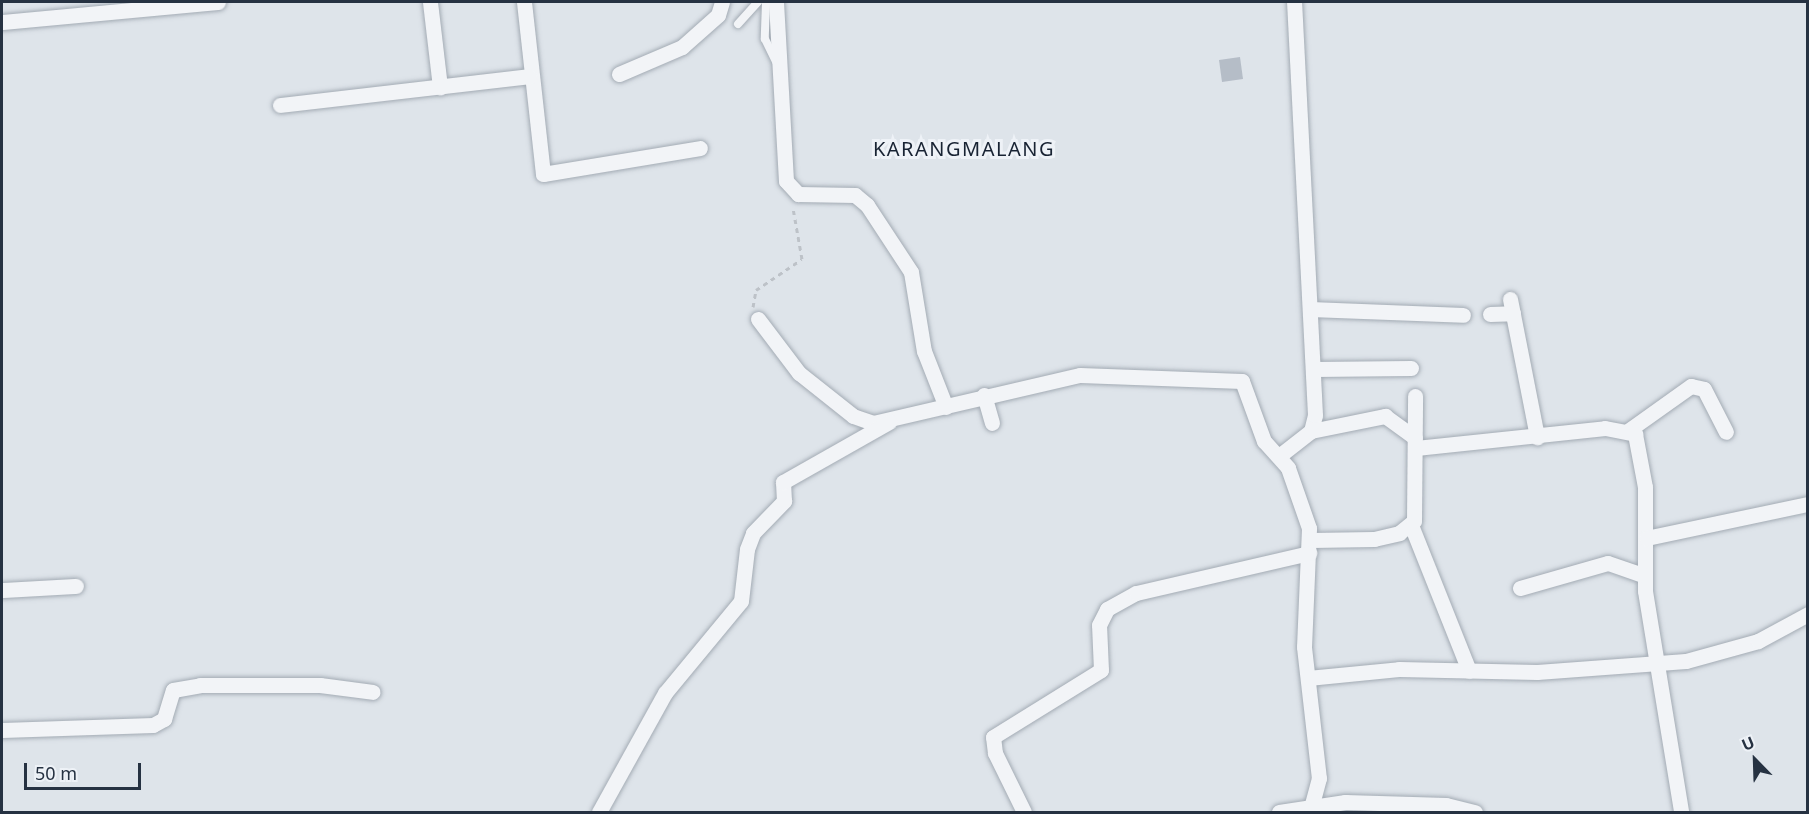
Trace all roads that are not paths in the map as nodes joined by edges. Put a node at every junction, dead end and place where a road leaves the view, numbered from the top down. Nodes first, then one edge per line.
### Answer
1 (218, 2) edge
2 (430, 2) edge
3 (524, 2) edge
4 (722, 2) edge
5 (758, 2) edge
6 (766, 2) edge
7 (776, 2) edge
8 (1294, 2) edge
9 (2, 22) edge
10 (738, 24) dead end
11 (776, 62) junction
12 (619, 74) dead end
13 (529, 76) junction
14 (440, 87) junction
15 (280, 105) dead end
16 (700, 148) dead end
17 (1310, 309) junction
18 (1490, 314) dead end
19 (1463, 315) dead end
20 (758, 319) road end
21 (1411, 368) dead end
22 (1314, 369) junction
23 (984, 395) junction
24 (1415, 396) dead end
25 (946, 407) junction
26 (891, 421) junction
27 (992, 423) dead end
28 (1629, 430) junction
29 (1311, 431) junction
30 (1726, 432) dead end
31 (1537, 437) junction
32 (1416, 443) junction
33 (1279, 456) junction
34 (1808, 504) edge
35 (1411, 525) junction
36 (1646, 538) junction
37 (1310, 546) junction
38 (1643, 575) junction
39 (76, 586) dead end
40 (1520, 588) dead end
41 (2, 590) edge
42 (1808, 614) edge
43 (1659, 663) junction
44 (1469, 671) junction
45 (1308, 678) junction
46 (373, 692) dead end
47 (2, 730) edge
48 (1311, 809) edge
49 (599, 813) edge
50 (1024, 813) edge
51 (1279, 813) edge
52 (1475, 813) edge
53 (1681, 813) edge

1 - 9 street
2 - 14 street
3 - 13 street
4 - 12 street
5 - 10 lane
6 - 11 lane
7 - 11 street
8 - 17 street
11 - 25 street
13 - 14 street
13 - 16 street
14 - 15 street
17 - 19 street
17 - 22 street
18 - 31 street
20 - 26 street
21 - 22 street
22 - 29 street
23 - 25 street
23 - 27 street
23 - 33 street
24 - 32 street
25 - 26 street
26 - 49 street
28 - 30 street
28 - 31 street
28 - 36 street
29 - 32 street
29 - 33 street
31 - 32 street
32 - 35 street
33 - 37 street
34 - 36 street
35 - 37 street
35 - 44 street
36 - 38 street
37 - 45 street
37 - 50 street
38 - 40 street
38 - 43 street
39 - 41 street
42 - 43 street
43 - 44 street
43 - 53 street
44 - 45 street
45 - 48 street
46 - 47 street
48 - 51 street
48 - 52 street

